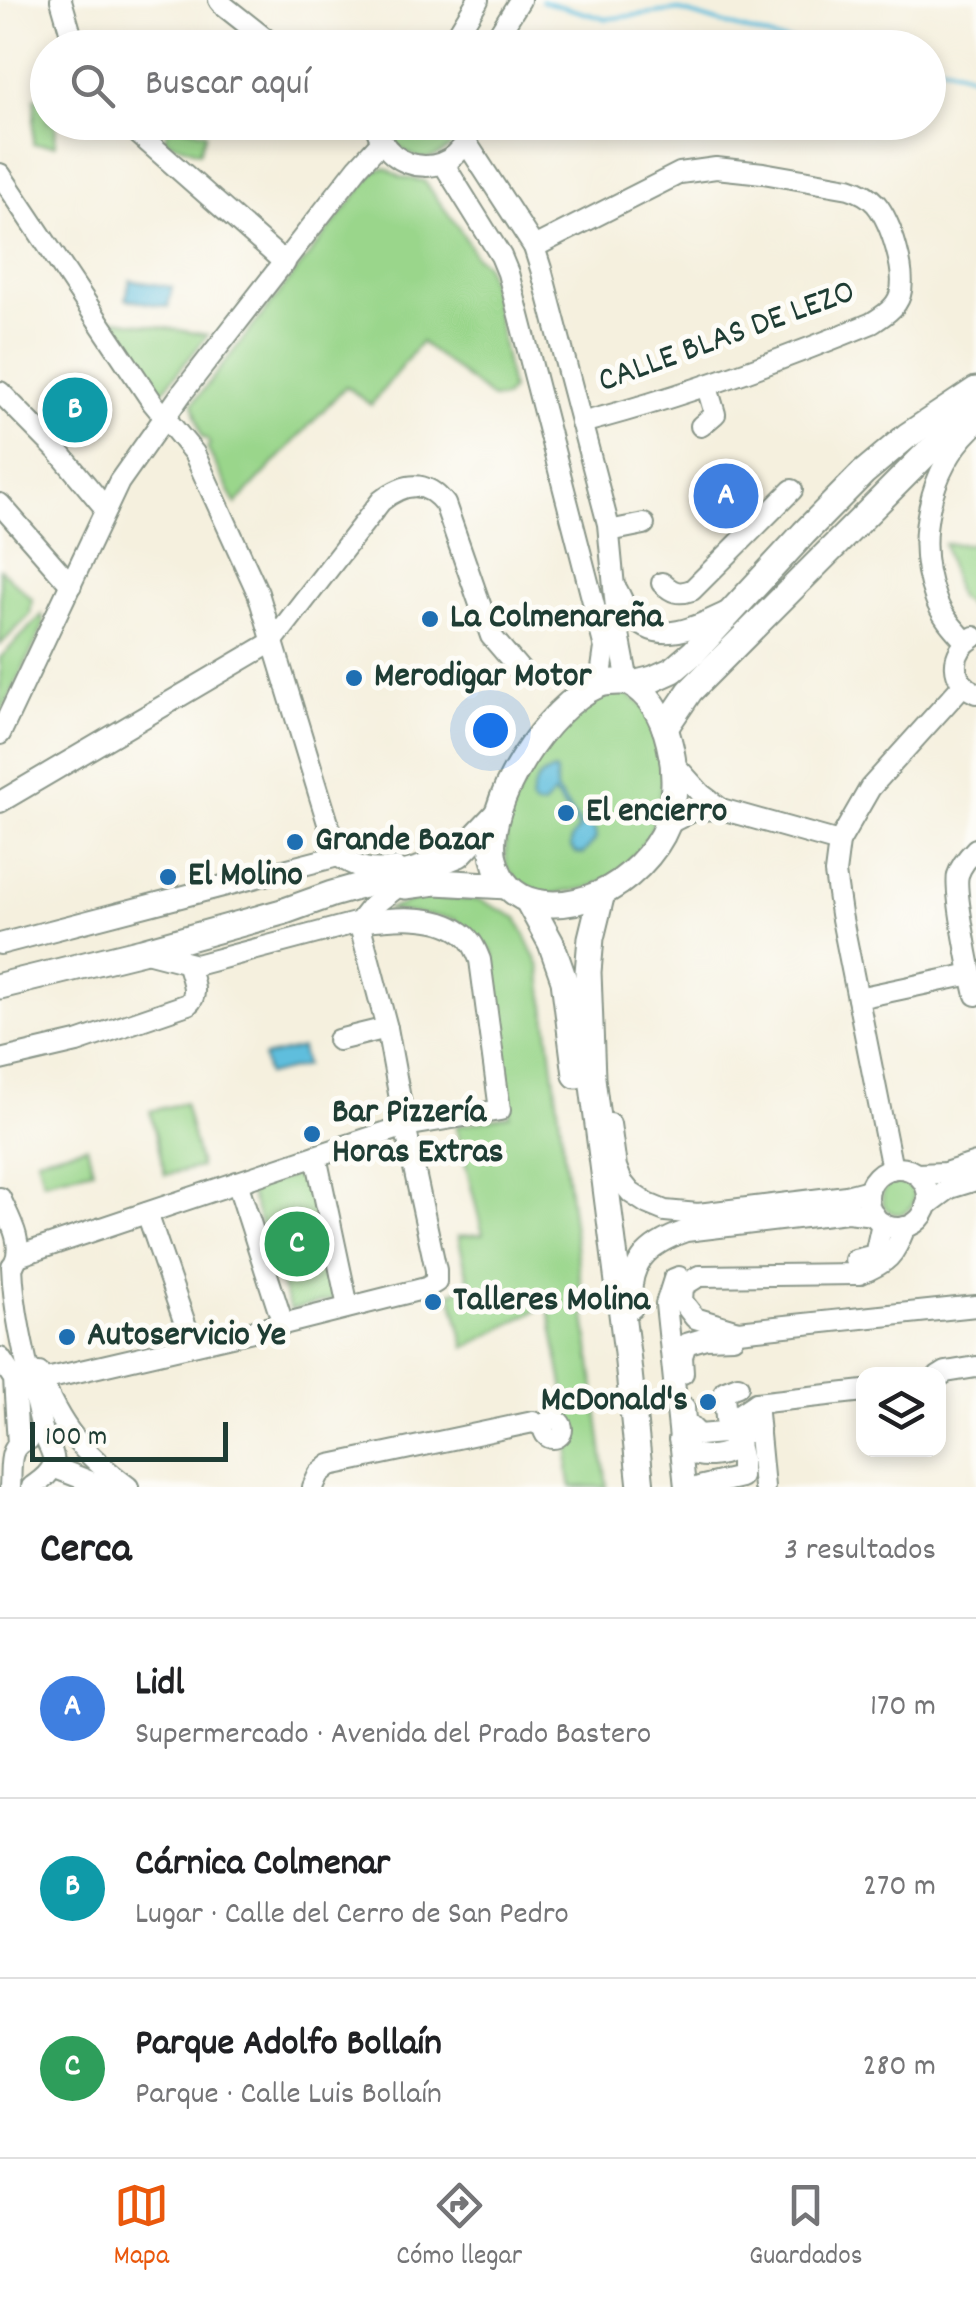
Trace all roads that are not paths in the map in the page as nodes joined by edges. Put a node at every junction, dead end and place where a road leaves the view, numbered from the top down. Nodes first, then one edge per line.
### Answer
1 (60, 0) edge
2 (220, 0) edge
3 (478, 0) edge
4 (520, 0) edge
5 (69, 30) edge
6 (254, 30) edge
7 (460, 30) edge
8 (501, 30) edge
9 (145, 140) edge
10 (373, 140) edge
11 (383, 140) edge
12 (464, 140) edge
13 (474, 140) edge
14 (442, 163) junction
15 (0, 174) edge
16 (534, 247) junction
17 (285, 264) junction
18 (706, 387) junction
19 (976, 390) edge
20 (0, 392) edge
21 (976, 413) edge
22 (166, 418) junction
23 (582, 423) junction
24 (976, 424) edge
25 (701, 426) dead end
26 (0, 504) edge
27 (106, 509) junction
28 (818, 519) junction
29 (644, 524) dead end
30 (609, 531) junction
31 (662, 583) dead end
32 (71, 586) junction
33 (615, 586) junction
34 (731, 610) junction
35 (971, 640) edge
36 (272, 642) junction
37 (520, 671) dead end
38 (600, 683) junction
39 (630, 683) junction
40 (970, 689) edge
41 (666, 728) junction
42 (0, 734) edge
43 (674, 764) junction
44 (0, 802) edge
45 (721, 809) junction
46 (497, 814) junction
47 (667, 824) junction
48 (839, 842) junction
49 (976, 848) edge
50 (459, 854) junction
51 (338, 856) junction
52 (396, 888) junction
53 (602, 893) junction
54 (518, 894) junction
55 (282, 912) junction
56 (360, 922) junction
57 (0, 944) edge
58 (142, 951) junction
59 (188, 965) junction
60 (974, 984) edge
61 (0, 986) edge
62 (858, 998) junction
63 (387, 1028) junction
64 (338, 1040) dead end
65 (590, 1046) junction
66 (0, 1060) edge
67 (405, 1126) junction
68 (316, 1156) junction
69 (976, 1163) edge
70 (892, 1168) junction
71 (916, 1174) junction
72 (976, 1180) edge
73 (237, 1182) junction
74 (869, 1190) junction
75 (2, 1206) edge
76 (926, 1206) junction
77 (147, 1212) junction
78 (878, 1219) junction
79 (904, 1226) junction
80 (10, 1265) edge
81 (976, 1306) edge
82 (348, 1308) junction
83 (18, 1314) junction
84 (694, 1318) junction
85 (284, 1324) junction
86 (733, 1337) dead end
87 (668, 1342) junction
88 (192, 1344) junction
89 (0, 1358) edge
90 (976, 1367) edge
91 (946, 1372) edge
92 (42, 1380) junction
93 (738, 1386) dead end
94 (856, 1392) edge
95 (756, 1403) junction
96 (544, 1426) dead end
97 (634, 1427) junction
98 (686, 1435) junction
99 (46, 1443) junction
100 (738, 1444) junction
101 (10, 1460) edge
102 (42, 1478) edge
103 (746, 1482) edge
104 (104, 1487) edge
105 (128, 1487) edge
106 (313, 1487) edge
107 (623, 1487) edge
108 (641, 1487) edge
109 (684, 1487) edge
110 (699, 1487) edge
111 (764, 1487) edge

1 - 5 street
2 - 6 street
3 - 7 street
4 - 8 street
9 - 17 street
10 - 17 street
11 - 14 street
12 - 14 street
13 - 16 street
14 - 38 street
15 - 22 street
16 - 18 street, CALLE BLAS DE LEZO
16 - 23 street
17 - 22 street
18 - 23 street, CALLE BLAS DE LEZO
18 - 25 street
19 - 28 main road
20 - 27 street
21 - 41 main road
22 - 27 street
22 - 36 street
23 - 30 street
24 - 35 street
26 - 32 street
27 - 32 street
28 - 31 street
28 - 34 main road
29 - 30 street
30 - 33 street
32 - 42 street
33 - 34 street
33 - 39 street
34 - 39 main road
35 - 40 street
36 - 37 street
36 - 44 street
36 - 51 street
38 - 39 main road
38 - 46 main road
39 - 41 main road
40 - 48 street
41 - 43 main road
43 - 45 street
43 - 47 main road
45 - 47 street
45 - 48 street
46 - 50 main road
46 - 54 main road
47 - 53 main road
48 - 62 street
49 - 60 street
50 - 51 street
50 - 55 main road
51 - 57 street
52 - 54 main road
52 - 55 main road
52 - 56 street
53 - 54 main road
53 - 65 main road
54 - 107 main road
55 - 58 main road
56 - 59 street
56 - 63 street
56 - 67 street
58 - 59 street
58 - 61 main road
59 - 66 street
60 - 62 street
62 - 70 street
63 - 64 street
63 - 67 street
65 - 74 street
65 - 97 main road
67 - 68 street
67 - 82 street
68 - 73 street
68 - 82 street
69 - 71 street
70 - 71 street
70 - 74 street
71 - 76 street
72 - 76 street
73 - 77 street
73 - 85 street
74 - 78 street
75 - 80 street
76 - 79 street
77 - 80 street
77 - 88 street
78 - 79 street
78 - 87 street
78 - 97 street
79 - 84 street
80 - 83 street
81 - 84 street
82 - 85 street
83 - 92 street
83 - 99 street
84 - 87 street
85 - 88 street
86 - 98 street
87 - 98 street
88 - 92 street
89 - 101 street
90 - 91 street
92 - 105 street
93 - 98 street
94 - 95 street
95 - 100 street
95 - 111 street
96 - 106 street
97 - 108 main road
98 - 100 street
98 - 109 street
99 - 101 street
99 - 102 street
100 - 103 street
101 - 102 street
102 - 104 street
103 - 110 street

